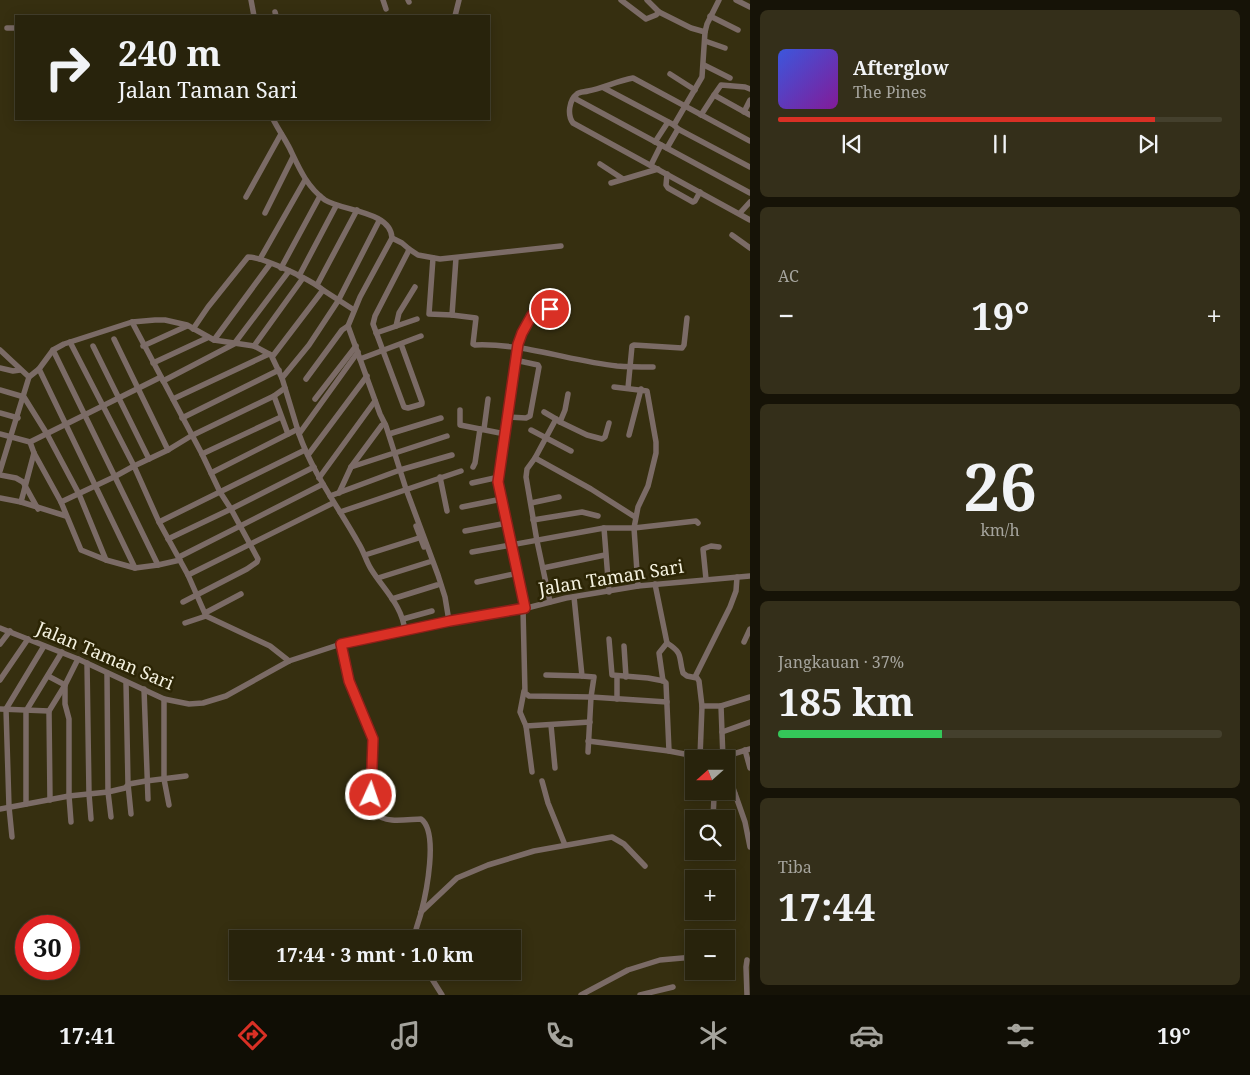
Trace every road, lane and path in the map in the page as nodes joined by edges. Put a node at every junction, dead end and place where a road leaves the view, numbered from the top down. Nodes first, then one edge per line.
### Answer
1 (251, 0) edge
2 (383, 0) edge
3 (459, 0) edge
4 (621, 0) edge
5 (646, 0) edge
6 (719, 0) edge
7 (736, 0) edge
8 (750, 7) edge
9 (386, 9) dead end
10 (659, 12) junction
11 (254, 15) edge
12 (455, 15) edge
13 (710, 16) junction
14 (7, 28) dead end
15 (15, 28) edge
16 (738, 30) dead end
17 (704, 32) junction
18 (705, 41) junction
19 (725, 48) dead end
20 (704, 65) junction
21 (670, 74) dead end
22 (730, 78) dead end
23 (604, 88) junction
24 (750, 89) edge
25 (695, 90) junction
26 (714, 96) junction
27 (574, 98) junction
28 (750, 100) edge
29 (686, 105) junction
30 (744, 112) junction
31 (701, 115) junction
32 (750, 115) edge
33 (274, 120) edge
34 (668, 122) junction
35 (676, 127) junction
36 (281, 134) junction
37 (750, 141) edge
38 (658, 143) junction
39 (667, 148) junction
40 (294, 157) junction
41 (600, 164) dead end
42 (651, 164) junction
43 (750, 167) edge
44 (658, 169) junction
45 (667, 174) junction
46 (305, 180) junction
47 (623, 180) junction
48 (611, 183) dead end
49 (700, 192) junction
50 (750, 193) edge
51 (320, 196) junction
52 (246, 197) dead end
53 (750, 202) edge
54 (336, 206) junction
55 (357, 210) junction
56 (265, 213) dead end
57 (740, 213) junction
58 (750, 220) edge
59 (379, 221) junction
60 (732, 235) dead end
61 (392, 238) junction
62 (561, 246) dead end
63 (750, 248) edge
64 (409, 249) junction
65 (433, 258) junction
66 (456, 258) junction
67 (260, 259) junction
68 (270, 264) junction
69 (281, 268) junction
70 (289, 271) junction
71 (301, 277) junction
72 (317, 285) junction
73 (415, 287) dead end
74 (323, 290) junction
75 (338, 301) junction
76 (550, 309) dead end
77 (354, 310) junction
78 (452, 315) junction
79 (687, 318) dead end
80 (417, 319) dead end
81 (132, 322) junction
82 (348, 326) junction
83 (396, 326) junction
84 (190, 327) junction
85 (376, 333) junction
86 (421, 336) dead end
87 (207, 338) junction
88 (114, 339) dead end
89 (214, 340) junction
90 (70, 342) junction
91 (234, 344) junction
92 (401, 344) junction
93 (93, 346) dead end
94 (143, 346) junction
95 (254, 346) junction
96 (517, 346) junction
97 (357, 349) junction
98 (0, 350) edge
99 (54, 350) junction
100 (382, 351) junction
101 (271, 355) junction
102 (360, 359) junction
103 (515, 360) junction
104 (153, 363) junction
105 (631, 366) junction
106 (653, 367) dead end
107 (0, 368) edge
108 (39, 369) junction
109 (20, 370) junction
110 (279, 370) junction
111 (367, 376) junction
112 (29, 377) junction
113 (282, 378) junction
114 (162, 379) junction
115 (306, 379) dead end
116 (614, 387) dead end
117 (285, 388) junction
118 (628, 388) junction
119 (641, 389) junction
120 (0, 390) edge
121 (138, 390) junction
122 (568, 394) dead end
123 (24, 396) junction
124 (274, 396) junction
125 (119, 399) junction
126 (172, 399) junction
127 (315, 399) dead end
128 (488, 399) dead end
129 (375, 401) junction
130 (104, 406) junction
131 (460, 410) dead end
132 (544, 412) dead end
133 (0, 413) edge
134 (84, 415) junction
135 (508, 416) junction
136 (281, 417) junction
137 (18, 418) junction
138 (182, 418) junction
139 (441, 418) dead end
140 (558, 421) junction
141 (383, 422) junction
142 (609, 422) dead end
143 (67, 424) junction
144 (482, 429) junction
145 (531, 430) dead end
146 (298, 431) junction
147 (0, 434) edge
148 (47, 434) junction
149 (288, 434) junction
150 (389, 434) junction
151 (505, 434) junction
152 (630, 435) dead end
153 (192, 436) junction
154 (447, 436) dead end
155 (12, 437) junction
156 (546, 438) junction
157 (30, 442) junction
158 (168, 450) junction
159 (571, 451) dead end
160 (306, 452) junction
161 (34, 453) junction
162 (393, 453) junction
163 (202, 454) junction
164 (3, 455) edge
165 (452, 455) dead end
166 (535, 458) junction
167 (149, 460) junction
168 (134, 466) junction
169 (314, 467) junction
170 (351, 467) junction
171 (473, 467) dead end
172 (399, 470) junction
173 (0, 471) edge
174 (461, 471) dead end
175 (211, 474) junction
176 (0, 475) edge
177 (114, 477) junction
178 (440, 477) junction
179 (499, 477) junction
180 (320, 478) junction
181 (472, 483) dead end
182 (26, 484) junction
183 (323, 484) junction
184 (96, 486) junction
185 (405, 489) junction
186 (220, 492) junction
187 (339, 493) junction
188 (79, 494) junction
189 (330, 496) junction
190 (559, 497) dead end
191 (0, 498) edge
192 (502, 499) junction
193 (21, 502) junction
194 (61, 502) junction
195 (333, 503) junction
196 (531, 503) junction
197 (462, 507) dead end
198 (38, 509) junction
199 (231, 509) junction
200 (447, 511) dead end
201 (340, 512) junction
202 (66, 516) junction
203 (598, 516) dead end
204 (635, 517) junction
205 (533, 520) junction
206 (159, 522) junction
207 (507, 523) junction
208 (698, 523) dead end
209 (240, 526) junction
210 (604, 528) junction
211 (634, 528) junction
212 (465, 531) dead end
213 (422, 536) junction
214 (168, 539) junction
215 (537, 541) junction
216 (250, 544) junction
217 (512, 546) junction
218 (719, 547) dead end
219 (427, 550) junction
220 (472, 552) dead end
221 (365, 555) junction
222 (605, 555) junction
223 (180, 559) junction
224 (106, 560) junction
225 (429, 562) junction
226 (158, 566) junction
227 (135, 568) junction
228 (543, 568) junction
229 (518, 573) junction
230 (188, 575) junction
231 (436, 575) junction
232 (750, 576) edge
233 (737, 577) junction
234 (378, 578) junction
235 (706, 579) junction
236 (477, 582) dead end
237 (437, 584) junction
238 (655, 584) junction
239 (638, 586) junction
240 (609, 592) junction
241 (197, 594) junction
242 (241, 594) dead end
243 (574, 597) junction
244 (392, 599) junction
245 (183, 602) dead end
246 (445, 602) junction
247 (550, 602) junction
248 (524, 608) junction
249 (432, 612) dead end
250 (205, 614) junction
251 (403, 619) junction
252 (450, 621) junction
253 (185, 623) dead end
254 (0, 628) edge
255 (750, 629) edge
256 (10, 631) junction
257 (404, 631) junction
258 (28, 639) junction
259 (609, 639) dead end
260 (744, 642) dead end
261 (667, 643) junction
262 (0, 644) edge
263 (341, 644) junction
264 (44, 646) junction
265 (624, 646) dead end
266 (62, 652) junction
267 (78, 659) junction
268 (289, 661) junction
269 (87, 663) junction
270 (106, 673) junction
271 (546, 675) dead end
272 (48, 676) junction
273 (582, 676) junction
274 (617, 676) junction
275 (626, 677) junction
276 (695, 677) junction
277 (0, 680) edge
278 (663, 681) junction
279 (126, 682) junction
280 (65, 685) junction
281 (144, 690) junction
282 (524, 691) junction
283 (592, 697) junction
284 (750, 698) edge
285 (164, 699) junction
286 (616, 699) junction
287 (666, 702) junction
288 (702, 706) junction
289 (721, 706) junction
290 (3, 709) edge
291 (26, 711) junction
292 (49, 715) junction
293 (590, 722) junction
294 (750, 722) edge
295 (551, 725) junction
296 (526, 726) junction
297 (722, 732) junction
298 (588, 742) junction
299 (747, 749) edge
300 (700, 750) edge
301 (723, 750) edge
302 (669, 751) junction
303 (588, 752) dead end
304 (685, 754) edge
305 (735, 754) edge
306 (555, 768) dead end
307 (750, 768) edge
308 (532, 772) dead end
309 (186, 776) dead end
310 (164, 779) junction
311 (146, 780) junction
312 (542, 781) dead end
313 (128, 784) junction
314 (108, 792) junction
315 (89, 794) junction
316 (735, 794) edge
317 (70, 796) junction
318 (148, 799) dead end
319 (50, 800) junction
320 (26, 804) junction
321 (169, 805) dead end
322 (9, 808) junction
323 (0, 809) edge
324 (131, 814) dead end
325 (111, 817) dead end
326 (91, 819) dead end
327 (72, 822) dead end
328 (748, 828) edge
329 (12, 836) dead end
330 (565, 845) junction
331 (750, 847) edge
332 (645, 866) dead end
333 (421, 912) junction
334 (416, 930) edge
335 (685, 958) edge
336 (747, 960) dead end
337 (433, 980) edge
338 (673, 987) dead end
339 (442, 995) edge
340 (582, 995) edge
341 (640, 995) edge
342 (747, 995) edge

1 - 11 street
2 - 9 street
3 - 12 street
4 - 10 street
5 - 10 street
6 - 13 street
7 - 8 street
10 - 17 street
13 - 16 street
13 - 17 street
14 - 15 street
17 - 18 street
18 - 19 street
18 - 20 street
20 - 22 street
20 - 25 street
21 - 25 street
23 - 27 street
23 - 29 street
23 - 34 street
24 - 26 street
25 - 29 street
26 - 30 street
26 - 31 street
27 - 38 street
27 - 42 street
28 - 30 street
29 - 31 street
29 - 35 street
30 - 32 street
31 - 37 street
33 - 36 street
34 - 35 street
34 - 38 street
35 - 39 street
35 - 43 street
36 - 40 street
36 - 52 street
38 - 39 street
38 - 42 street
39 - 50 street
40 - 46 street
40 - 56 street
41 - 47 street
42 - 44 street
44 - 45 street
44 - 47 street
45 - 49 street
45 - 49 street
46 - 51 street
46 - 67 street
47 - 48 street
49 - 57 street
51 - 54 street
51 - 69 street
53 - 57 street
54 - 55 street
54 - 71 street
55 - 59 street
55 - 72 street
57 - 58 street
59 - 61 street
59 - 75 street
60 - 63 street
61 - 64 street
61 - 77 street
62 - 66 street
64 - 65 street
64 - 85 street
65 - 66 street
65 - 78 street
66 - 78 street
67 - 68 street
67 - 84 street
68 - 69 street
68 - 89 street
69 - 70 street
70 - 71 street
70 - 91 street
71 - 72 street
71 - 95 street
72 - 74 street
73 - 83 street
74 - 75 street
74 - 101 street
75 - 77 street
75 - 113 street
76 - 96 street
77 - 82 street
78 - 96 street
79 - 105 street
80 - 83 street
81 - 84 street
81 - 90 street
81 - 94 street
82 - 97 street
82 - 115 street
83 - 85 street
84 - 87 street
84 - 94 street
85 - 100 street
86 - 92 street
87 - 89 street
87 - 104 street
88 - 121 street
89 - 91 street
90 - 99 street
90 - 130 street
91 - 95 street
91 - 114 street
92 - 100 street
92 - 100 street
93 - 125 street
94 - 104 street
95 - 101 street
96 - 103 street
96 - 105 street
97 - 102 street
97 - 127 street
97 - 146 street
98 - 109 street
99 - 108 street
99 - 134 street
100 - 102 street
101 - 110 street
101 - 126 street
102 - 111 street
103 - 135 street
103 - 135 street
104 - 114 street
105 - 106 street
105 - 118 street
107 - 109 street
108 - 112 street
108 - 143 street
109 - 112 street
110 - 113 street
110 - 138 street
111 - 129 street
111 - 160 street
112 - 123 street
113 - 117 street
114 - 121 street
114 - 126 street
116 - 118 street
117 - 124 street
117 - 146 street
118 - 119 street
119 - 152 street
119 - 204 street
120 - 123 street
121 - 125 street
121 - 158 street
122 - 140 street
123 - 137 street
123 - 148 street
124 - 136 street
124 - 153 street
125 - 130 street
125 - 167 street
126 - 138 street
128 - 144 street
129 - 141 street
129 - 180 street
130 - 134 street
130 - 168 street
131 - 144 street
132 - 140 street
133 - 137 street
134 - 143 street
134 - 177 street
135 - 151 street
136 - 149 street
136 - 163 street
137 - 155 street
138 - 153 street
139 - 150 street
140 - 142 street
140 - 156 street
141 - 150 street
141 - 162 street
141 - 170 street
143 - 148 street
143 - 184 street
144 - 151 street
144 - 171 street
145 - 156 street
146 - 149 street
146 - 160 street
147 - 155 street
148 - 157 street
148 - 188 street
149 - 175 street
150 - 162 street
151 - 179 street
153 - 158 street
153 - 163 street
154 - 162 street
155 - 157 street
155 - 164 street
156 - 159 street
156 - 166 street
157 - 161 street
158 - 167 street
160 - 169 street
160 - 186 street
161 - 182 street
161 - 194 street
162 - 170 street
162 - 172 street
163 - 175 street
164 - 173 street
165 - 172 street
166 - 196 street
166 - 204 street
167 - 168 street
168 - 177 street
168 - 206 street
169 - 180 street
169 - 199 street
170 - 187 street
172 - 185 street
172 - 187 street
174 - 178 street
175 - 186 street
176 - 182 street
177 - 184 street
177 - 226 street
178 - 185 street
178 - 200 street
179 - 181 street
179 - 192 street
180 - 183 street
182 - 193 street
182 - 198 street
183 - 189 street
183 - 209 street
184 - 188 street
184 - 227 street
185 - 201 street
185 - 213 street
186 - 199 street
186 - 206 street
187 - 189 street
188 - 194 street
188 - 224 street
189 - 195 street
190 - 196 street
191 - 193 street
192 - 197 street
192 - 207 street
193 - 198 street
194 - 202 street
195 - 201 street
195 - 216 street
196 - 205 street
198 - 202 street
199 - 209 street
199 - 214 street
201 - 221 street
202 - 224 street
203 - 205 street
204 - 211 street
205 - 215 street
206 - 214 street
207 - 212 street
207 - 217 street
208 - 211 street
209 - 216 street
209 - 223 street
210 - 211 street
210 - 215 street
210 - 222 street
211 - 239 street
213 - 219 street
213 - 221 street
214 - 223 street
215 - 217 street
215 - 228 street
216 - 230 street
216 - 241 street
217 - 220 street
217 - 229 street
218 - 235 street
219 - 225 street
219 - 231 street
221 - 234 street
222 - 228 street
222 - 240 street
223 - 226 street
223 - 230 street
224 - 227 street
225 - 231 street
225 - 234 street
226 - 227 street
228 - 247 street
229 - 236 street
229 - 248 street
230 - 241 street
231 - 237 street
231 - 246 street
232 - 233 street, Jalan Taman Sari
233 - 235 street, Jalan Taman Sari
233 - 276 street
234 - 244 street
235 - 238 street, Jalan Taman Sari
237 - 244 street
237 - 246 street
238 - 239 street, Jalan Taman Sari
238 - 261 street
239 - 240 street, Jalan Taman Sari
240 - 243 street, Jalan Taman Sari
241 - 245 street
241 - 250 street
242 - 250 street
243 - 247 street, Jalan Taman Sari
243 - 273 street
244 - 251 street
246 - 252 street
247 - 248 street, Jalan Taman Sari
248 - 252 street, Jalan Taman Sari
248 - 282 street
249 - 251 street
250 - 253 street
250 - 268 street
251 - 257 street
252 - 257 street, Jalan Taman Sari
254 - 256 street, Jalan Taman Sari
255 - 260 street
256 - 258 street, Jalan Taman Sari
256 - 262 street
257 - 263 street, Jalan Taman Sari
258 - 264 street, Jalan Taman Sari
258 - 277 street
259 - 274 street
261 - 276 street
261 - 278 street
263 - 268 street, Jalan Taman Sari
263 - 333 street
264 - 266 street, Jalan Taman Sari
264 - 290 street
265 - 275 street
266 - 267 street, Jalan Taman Sari
266 - 272 street
267 - 269 street, Jalan Taman Sari
267 - 280 street
268 - 285 street, Jalan Taman Sari
269 - 270 street, Jalan Taman Sari
269 - 315 street
270 - 279 street, Jalan Taman Sari
270 - 314 street
271 - 273 street
272 - 280 street
272 - 291 street
273 - 283 street
274 - 275 street
274 - 286 street
275 - 278 street
276 - 288 street
278 - 287 street
279 - 281 street, Jalan Taman Sari
279 - 313 street
280 - 292 street
280 - 317 street
281 - 285 street, Jalan Taman Sari
281 - 311 street
282 - 283 street
282 - 296 street
283 - 286 street
283 - 293 street
284 - 289 street
285 - 310 street
286 - 287 street
287 - 302 street
288 - 289 street
288 - 300 street
289 - 297 street
290 - 291 street
290 - 322 street
291 - 292 street
291 - 320 street
292 - 319 street
293 - 295 street
293 - 298 street
294 - 297 street
295 - 296 street
295 - 306 street
296 - 308 street
297 - 301 street
298 - 302 street
298 - 303 street
299 - 305 street
299 - 307 street
302 - 304 street
309 - 310 street
310 - 311 street
310 - 321 street
311 - 313 street
311 - 318 street
312 - 330 street
313 - 314 street
313 - 324 street
314 - 315 street
314 - 325 street
315 - 317 street
315 - 326 street
316 - 328 street
317 - 319 street
317 - 327 street
319 - 320 street
320 - 322 street
322 - 323 street
322 - 329 street
328 - 331 street
330 - 332 street
330 - 333 street
333 - 334 street
335 - 340 street
336 - 342 street
337 - 339 street
338 - 341 street

